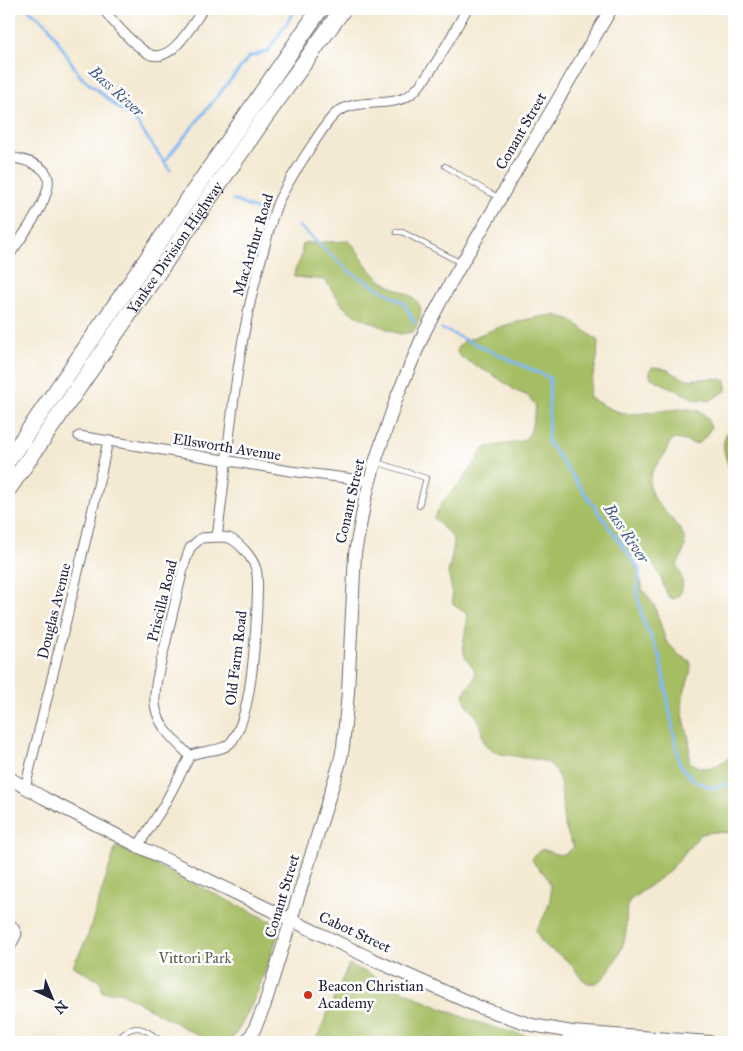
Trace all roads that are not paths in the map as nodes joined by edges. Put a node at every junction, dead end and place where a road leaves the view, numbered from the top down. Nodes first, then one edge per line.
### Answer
1 (104, 9) edge
2 (203, 9) edge
3 (320, 9) edge
4 (343, 9) edge
5 (467, 9) edge
6 (611, 9) edge
7 (9, 157) edge
8 (445, 166) dead end
9 (500, 198) junction
10 (396, 232) dead end
11 (9, 256) edge
12 (462, 263) junction
13 (79, 436) dead end
14 (108, 440) junction
15 (9, 459) edge
16 (228, 461) junction
17 (375, 462) junction
18 (370, 481) junction
19 (9, 488) edge
20 (419, 506) dead end
21 (217, 537) junction
22 (190, 756) junction
23 (9, 778) edge
24 (25, 788) junction
25 (138, 846) junction
26 (291, 920) junction
27 (9, 922) edge
28 (9, 950) edge
29 (565, 1037) edge
30 (116, 1042) edge
31 (162, 1042) edge
32 (246, 1042) edge
33 (699, 1042) edge
34 (710, 1042) edge

1 - 2 street
3 - 15 highway, Yankee Division Highway
4 - 19 highway, Yankee Division Highway
5 - 16 street, MacArthur Road
6 - 9 main road, Conant Street
7 - 11 street
8 - 9 lane
9 - 12 main road, Conant Street
10 - 12 lane
12 - 17 main road, Conant Street
13 - 14 street, Ellsworth Avenue
14 - 16 street, Ellsworth Avenue
14 - 24 street, Douglas Avenue
16 - 18 street, Ellsworth Avenue
16 - 21 street
17 - 18 main road, Conant Street
17 - 20 lane
18 - 26 main road, Conant Street
21 - 22 street, Priscilla Road
21 - 22 street, Old Farm Road
22 - 25 street
23 - 24 main road, Cabot Street
24 - 25 main road, Cabot Street
25 - 26 main road, Cabot Street
26 - 29 main road, Cabot Street
26 - 32 main road, Conant Street
27 - 28 street
29 - 33 main road, Cabot Street
30 - 31 lane
33 - 34 main road, Cabot Street

